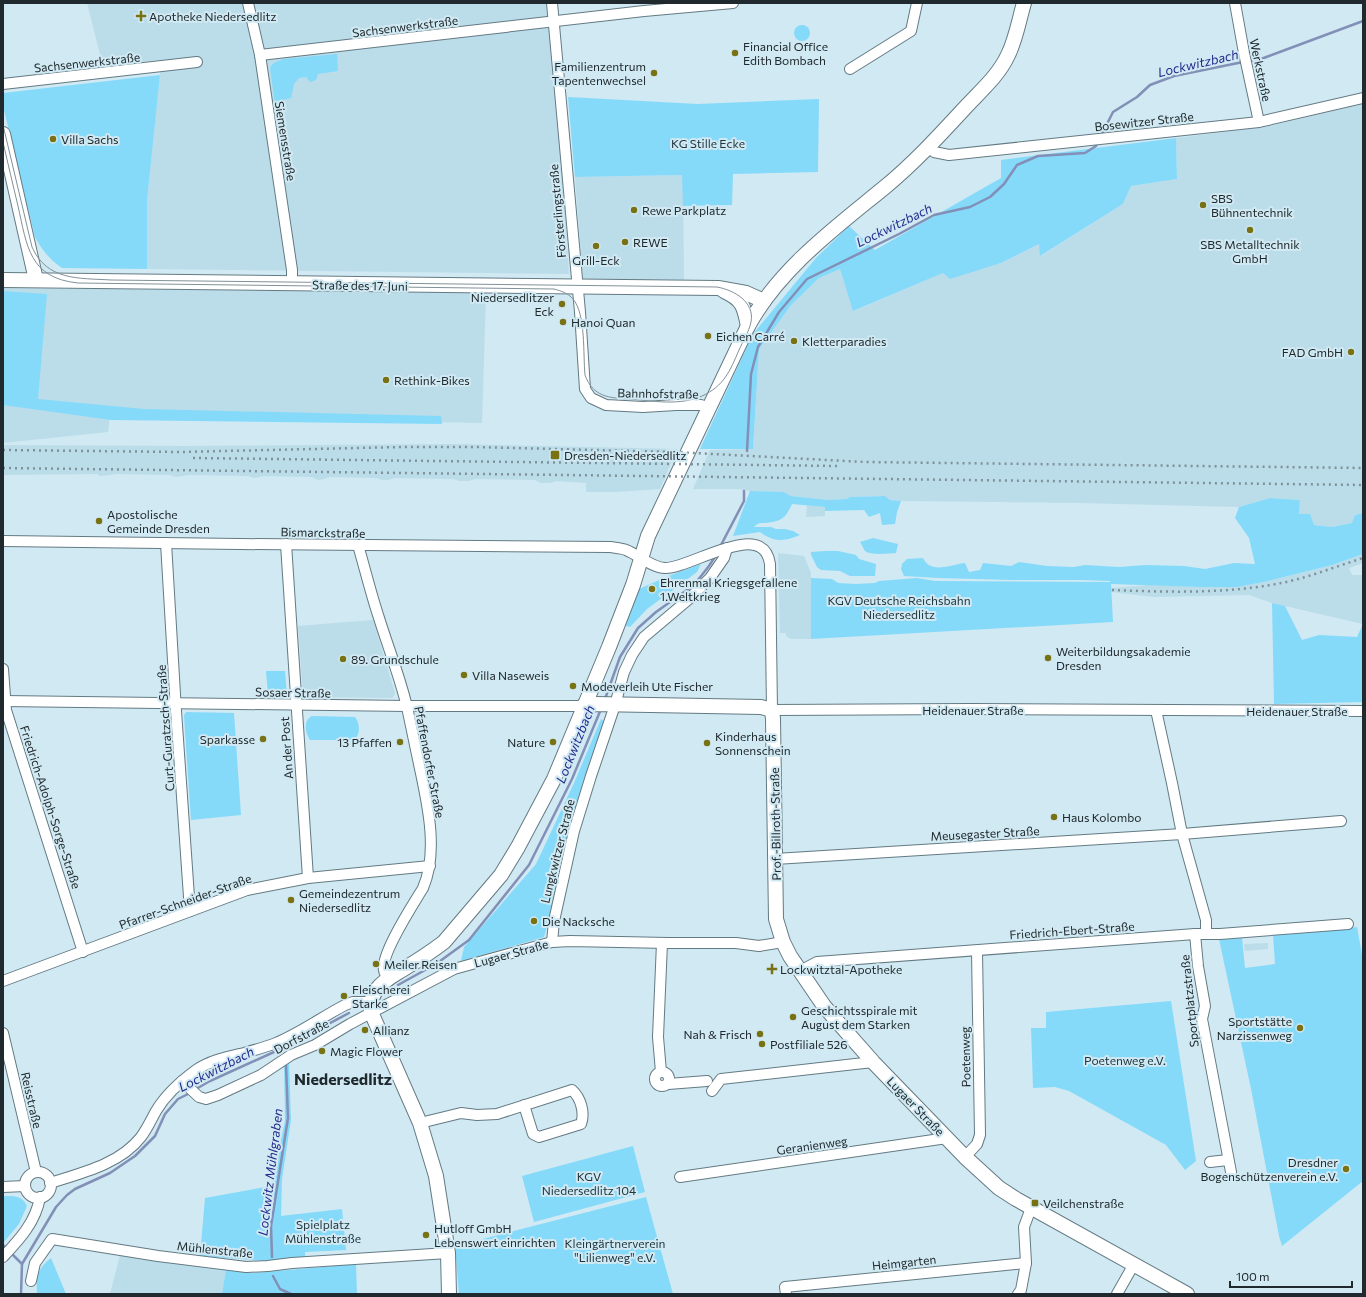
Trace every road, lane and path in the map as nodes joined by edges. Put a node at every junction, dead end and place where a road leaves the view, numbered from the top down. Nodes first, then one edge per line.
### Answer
1 (248, 3) edge
2 (552, 3) edge
3 (733, 3) edge
4 (917, 3) edge
5 (1024, 3) edge
6 (1235, 3) edge
7 (554, 21) junction
8 (260, 55) junction
9 (197, 62) dead end
10 (850, 69) dead end
11 (3, 84) edge
12 (1363, 98) edge
13 (1259, 122) junction
14 (3, 134) edge
15 (928, 147) junction
16 (3, 280) edge
17 (36, 280) junction
18 (292, 284) junction
19 (577, 287) junction
20 (718, 288) junction
21 (767, 298) junction
22 (748, 326) junction
23 (606, 405) joint
24 (709, 408) junction
25 (3, 541) edge
26 (166, 543) junction
27 (286, 544) junction
28 (358, 545) junction
29 (726, 549) junction
30 (641, 558) junction
31 (3, 669) edge
32 (4, 701) edge
33 (176, 703) junction
34 (296, 704) junction
35 (589, 705) junction
36 (612, 705) junction
37 (407, 706) junction
38 (772, 710) junction
39 (1156, 710) junction
40 (1363, 711) edge
41 (1341, 821) dead end
42 (1182, 834) junction
43 (775, 858) junction
44 (430, 866) junction
45 (308, 878) junction
46 (190, 910) junction
47 (1348, 924) dead end
48 (1206, 933) junction
49 (1195, 934) junction
50 (552, 942) junction
51 (782, 942) junction
52 (662, 943) junction
53 (977, 951) junction
54 (83, 952) junction
55 (800, 971) junction
56 (388, 979) junction
57 (3, 981) edge
58 (371, 1007) junction
59 (3, 1033) edge
60 (873, 1062) junction
61 (707, 1081) dead end
62 (189, 1088) junction
63 (712, 1091) dead end
64 (524, 1105) junction
65 (420, 1122) junction
66 (947, 1138) junction
67 (965, 1157) junction
68 (1228, 1160) junction
69 (1210, 1162) dead end
70 (36, 1172) junction
71 (1230, 1172) dead end
72 (680, 1177) dead end
73 (50, 1183) junction
74 (25, 1186) junction
75 (3, 1187) edge
76 (40, 1197) junction
77 (1031, 1208) junction
78 (448, 1253) junction
79 (4, 1257) edge
80 (1026, 1263) junction
81 (1134, 1264) junction
82 (31, 1281) dead end
83 (786, 1291) edge
84 (449, 1294) edge
85 (1018, 1294) edge
86 (1117, 1294) edge
87 (1187, 1294) edge

1 - 8 street, Siemensstraße
2 - 7 street, Försterlingstraße
3 - 7 street, Sachsenwerkstraße
4 - 10 street
5 - 15 street
6 - 13 street, Werkstraße
7 - 8 street, Sachsenwerkstraße
7 - 19 street, Försterlingstraße
8 - 18 street, Siemensstraße
9 - 11 street, Sachsenwerkstraße
12 - 13 street, Bosewitzer Straße
13 - 15 street, Bosewitzer Straße
14 - 17 street
15 - 21 street
16 - 17 street, Straße des 17. Juni
17 - 18 street, Straße des 17. Juni
18 - 19 street, Straße des 17. Juni
19 - 20 street, Straße des 17. Juni
19 - 23 street, Försterlingstraße
20 - 21 street, Straße des 17. Juni
20 - 22 street
21 - 22 street
22 - 24 street
23 - 24 street, Bahnhofstraße
24 - 30 street
25 - 26 street, Bismarckstraße
26 - 27 street, Bismarckstraße
26 - 33 street, Curt-Guratzsch-Straße
27 - 28 street, Bismarckstraße
27 - 34 street, An der Post
28 - 30 street, Bismarckstraße
28 - 37 street, Pfaffendorfer Straße
29 - 30 street, Prof.-Billroth-Straße
29 - 36 street, Lungkwitzer Straße
29 - 38 street, Prof.-Billroth-Straße
30 - 35 street
31 - 32 street, Friedrich-Adolph-Sorge-Straße
32 - 33 street, Sosaer Straße
32 - 54 street, Friedrich-Adolph-Sorge-Straße
33 - 34 street, Sosaer Straße
33 - 46 street, Curt-Guratzsch-Straße
34 - 37 street, Sosaer Straße
34 - 45 street, An der Post
35 - 36 street, Heidenauer Straße
35 - 37 street, Sosaer Straße
35 - 56 street
36 - 38 street, Heidenauer Straße
36 - 50 street, Lungkwitzer Straße
37 - 44 street, Pfaffendorfer Straße
38 - 39 street, Heidenauer Straße
38 - 43 street, Prof.-Billroth-Straße
39 - 40 street, Heidenauer Straße
39 - 42 street
41 - 42 street, Meusegaster Straße
42 - 43 street, Meusegaster Straße
42 - 48 street
43 - 51 street, Prof.-Billroth-Straße
44 - 45 street, Pfarrer-Schneider-Straße
44 - 56 street, Pfaffendorfer Straße
45 - 46 street, Pfarrer-Schneider-Straße
46 - 54 street, Pfarrer-Schneider-Straße
47 - 48 street, Friedrich-Ebert-Straße
48 - 49 street, Friedrich-Ebert-Straße
49 - 53 street, Friedrich-Ebert-Straße
49 - 68 street, Sportplatzstraße
50 - 52 street, Lugaer Straße
50 - 58 street, Lugaer Straße
51 - 52 street, Lugaer Straße
51 - 55 street, Lugaer Straße
52 - 61 street
53 - 55 street, Friedrich-Ebert-Straße
53 - 67 street, Poetenweg
54 - 57 street, Pfarrer-Schneider-Straße
55 - 60 street, Lugaer Straße
56 - 58 street
58 - 62 street, Dorfstraße
58 - 62 street, Dorfstraße
58 - 65 street
59 - 70 street, Reisstraße
60 - 63 street
60 - 66 street, Lugaer Straße
62 - 73 street, Dorfstraße
64 - 64 street
64 - 65 street
65 - 78 street
66 - 67 street, Lugaer Straße
66 - 72 street, Geranienweg
67 - 77 street, Lugaer Straße
68 - 69 street
68 - 71 street, Sportplatzstraße
70 - 73 street
70 - 74 street
73 - 76 street
74 - 75 street
74 - 76 street
76 - 79 street
77 - 80 street
77 - 81 street, Lugaer Straße
78 - 82 street, Mühlenstraße
78 - 84 street
80 - 83 street, Heimgarten
80 - 85 street
81 - 86 street
81 - 87 street, Lugaer Straße

